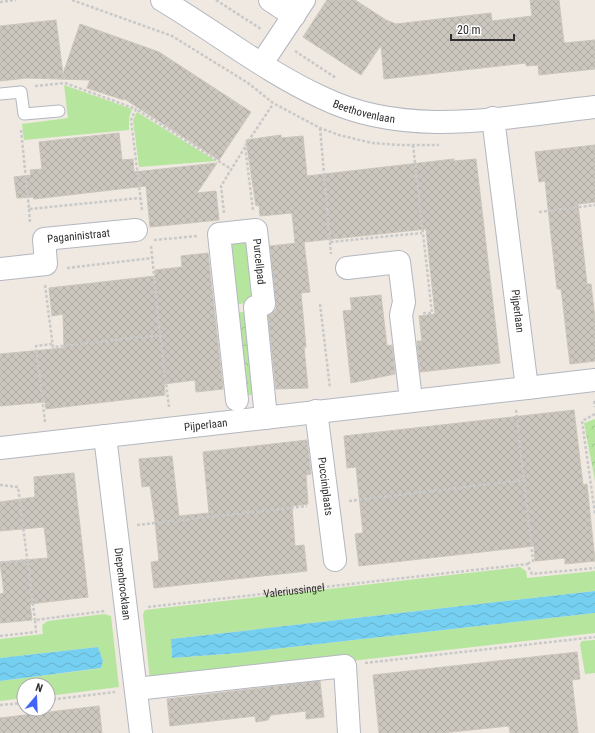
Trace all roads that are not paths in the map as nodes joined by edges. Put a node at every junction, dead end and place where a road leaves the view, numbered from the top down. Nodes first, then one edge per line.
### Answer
1 (162, 0) edge
2 (270, 0) edge
3 (299, 8) edge
4 (262, 63) junction
5 (0, 94) edge
6 (595, 107) edge
7 (59, 111) dead end
8 (493, 118) junction
9 (139, 222) road end
10 (347, 268) dead end
11 (0, 269) edge
12 (255, 307) junction
13 (227, 310) junction
14 (595, 380) edge
15 (520, 389) junction
16 (237, 400) dead end
17 (411, 400) junction
18 (316, 411) junction
19 (266, 418) junction
20 (105, 436) junction
21 (0, 448) edge
22 (335, 560) dead end
23 (136, 690) junction
24 (141, 733) edge
25 (349, 733) edge

1 - 4 street, Beethovenlaan
2 - 3 street
3 - 4 street
4 - 8 street, Beethovenlaan
5 - 7 lane
6 - 8 street, Beethovenlaan
8 - 15 street, Pijperlaan
9 - 11 street, Paganinistraat
10 - 17 street
12 - 13 street
12 - 13 street, Purcellpad
12 - 19 street
13 - 16 street
14 - 15 street
15 - 17 street, Pijperlaan
17 - 18 street, Pijperlaan
18 - 19 street, Pijperlaan
18 - 22 street, Pucciniplaats
19 - 20 street, Pijperlaan
20 - 21 street, Pijperlaan
20 - 23 street, Diepenbrocklaan
23 - 24 street, Diepenbrocklaan
23 - 25 street

